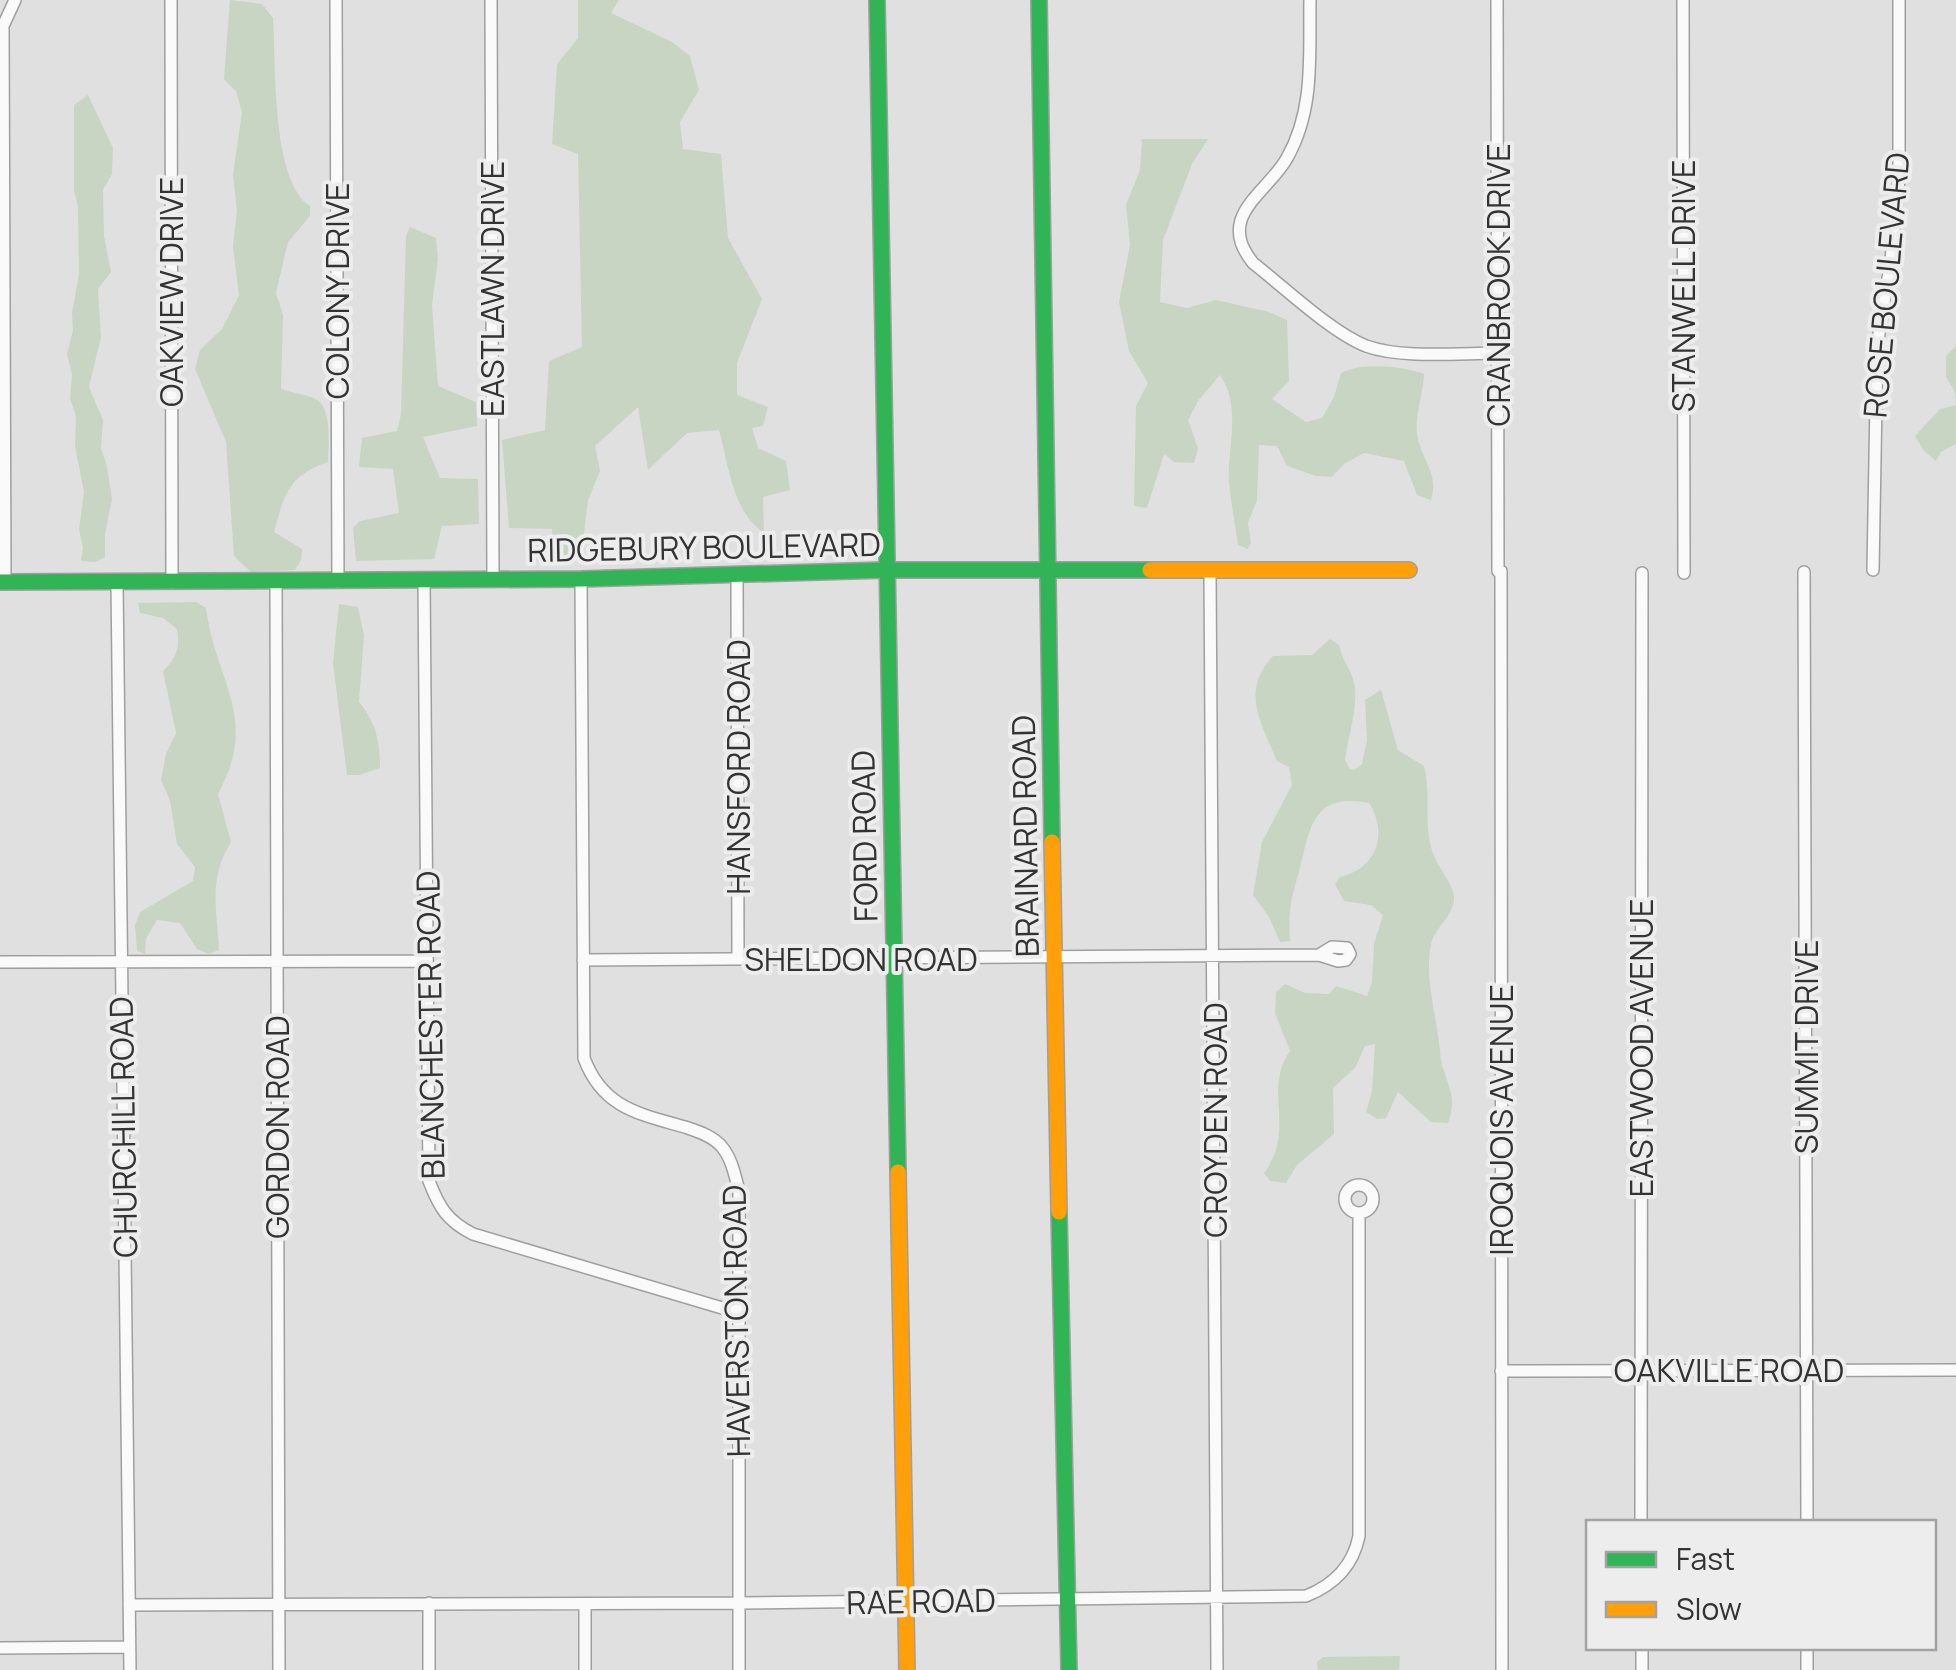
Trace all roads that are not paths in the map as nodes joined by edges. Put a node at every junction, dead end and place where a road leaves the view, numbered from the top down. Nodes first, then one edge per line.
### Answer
1 (15, 0) edge
2 (170, 0) edge
3 (336, 0) edge
4 (491, 0) edge
5 (878, 0) edge
6 (1040, 0) edge
7 (1310, 0) edge
8 (1497, 0) edge
9 (1683, 0) edge
10 (1899, 0) edge
11 (1498, 353) junction
12 (885, 570) junction
13 (1210, 570) junction
14 (1409, 570) dead end
15 (1873, 570) dead end
16 (1046, 571) junction
17 (1499, 571) joint
18 (1804, 572) dead end
19 (1642, 573) dead end
20 (1684, 573) dead end
21 (737, 574) junction
22 (493, 578) junction
23 (581, 579) junction
24 (424, 580) junction
25 (2, 582) edge
26 (338, 582) junction
27 (116, 583) junction
28 (172, 583) junction
29 (276, 583) junction
30 (1319, 955) dead end
31 (1214, 956) junction
32 (738, 959) junction
33 (894, 959) junction
34 (1056, 959) junction
35 (584, 960) junction
36 (276, 961) junction
37 (427, 961) junction
38 (0, 962) edge
39 (121, 962) junction
40 (1359, 1214) dead end
41 (739, 1313) junction
42 (1806, 1370) junction
43 (1956, 1370) edge
44 (1501, 1371) junction
45 (1640, 1371) junction
46 (1641, 1520) edge
47 (1807, 1520) edge
48 (1217, 1599) junction
49 (1068, 1600) junction
50 (905, 1602) junction
51 (429, 1603) junction
52 (739, 1603) junction
53 (585, 1604) junction
54 (128, 1605) junction
55 (279, 1606) junction
56 (129, 1647) junction
57 (0, 1648) edge
58 (130, 1670) edge
59 (279, 1670) edge
60 (429, 1670) edge
61 (585, 1670) edge
62 (740, 1670) edge
63 (907, 1670) edge
64 (1069, 1670) edge
65 (1217, 1670) edge
66 (1502, 1670) edge

1 - 25 street
2 - 28 street, OAKVIEW DRIVE
3 - 26 street, COLONY DRIVE
4 - 22 street, EASTLAWN DRIVE
5 - 12 street, FORD ROAD
6 - 16 street, BRAINARD ROAD
7 - 11 street
8 - 11 street, CRANBROOK DRIVE
9 - 20 street, STANWELL DRIVE
10 - 15 street, ROSE BOULEVARD
11 - 17 street, CRANBROOK DRIVE
12 - 16 street, RIDGEBURY BOULEVARD
12 - 21 street, RIDGEBURY BOULEVARD
12 - 33 street, FORD ROAD
13 - 14 street, RIDGEBURY BOULEVARD
13 - 16 street, RIDGEBURY BOULEVARD
13 - 31 street, CROYDEN ROAD
16 - 34 street, BRAINARD ROAD
17 - 44 street, IROQUOIS AVENUE
18 - 42 street, SUMMIT DRIVE
19 - 45 street, EASTWOOD AVENUE
21 - 23 street, RIDGEBURY BOULEVARD
21 - 32 street, HANSFORD ROAD
22 - 23 street, RIDGEBURY BOULEVARD
22 - 24 street, RIDGEBURY BOULEVARD
23 - 35 street, HAVERSTON ROAD
24 - 26 street, RIDGEBURY BOULEVARD
24 - 37 street, BLANCHESTER ROAD
25 - 27 street, RIDGEBURY BOULEVARD
26 - 29 street, RIDGEBURY BOULEVARD
27 - 28 street, RIDGEBURY BOULEVARD
27 - 39 street, CHURCHILL ROAD
28 - 29 street, RIDGEBURY BOULEVARD
29 - 36 street, GORDON ROAD
30 - 31 street, SHELDON ROAD
31 - 34 street, SHELDON ROAD
31 - 48 street, CROYDEN ROAD
32 - 33 street, SHELDON ROAD
32 - 35 street, SHELDON ROAD
33 - 34 street, SHELDON ROAD
33 - 50 street, FORD ROAD
34 - 49 street, BRAINARD ROAD
35 - 41 street, HAVERSTON ROAD
36 - 37 street
36 - 39 street
36 - 55 street, GORDON ROAD
37 - 41 street, BLANCHESTER ROAD
38 - 39 street
39 - 54 street, CHURCHILL ROAD
40 - 48 street, RAE ROAD
41 - 52 street, HAVERSTON ROAD
42 - 43 street, OAKVILLE ROAD
42 - 45 street, OAKVILLE ROAD
42 - 47 street, SUMMIT DRIVE
44 - 45 street, OAKVILLE ROAD
44 - 66 street, IROQUOIS AVENUE
45 - 46 street, EASTWOOD AVENUE
48 - 49 street, RAE ROAD
48 - 65 street, CROYDEN ROAD
49 - 50 street, RAE ROAD
49 - 64 street, BRAINARD ROAD
50 - 52 street, RAE ROAD
50 - 63 street, FORD ROAD
51 - 53 street, RAE ROAD
51 - 55 street, RAE ROAD
51 - 60 street
52 - 53 street, RAE ROAD
52 - 62 street, HAVERSTON ROAD
53 - 61 street
54 - 55 street, RAE ROAD
54 - 56 street, CHURCHILL ROAD
55 - 59 street, GORDON ROAD
56 - 57 street
56 - 58 street, CHURCHILL ROAD

